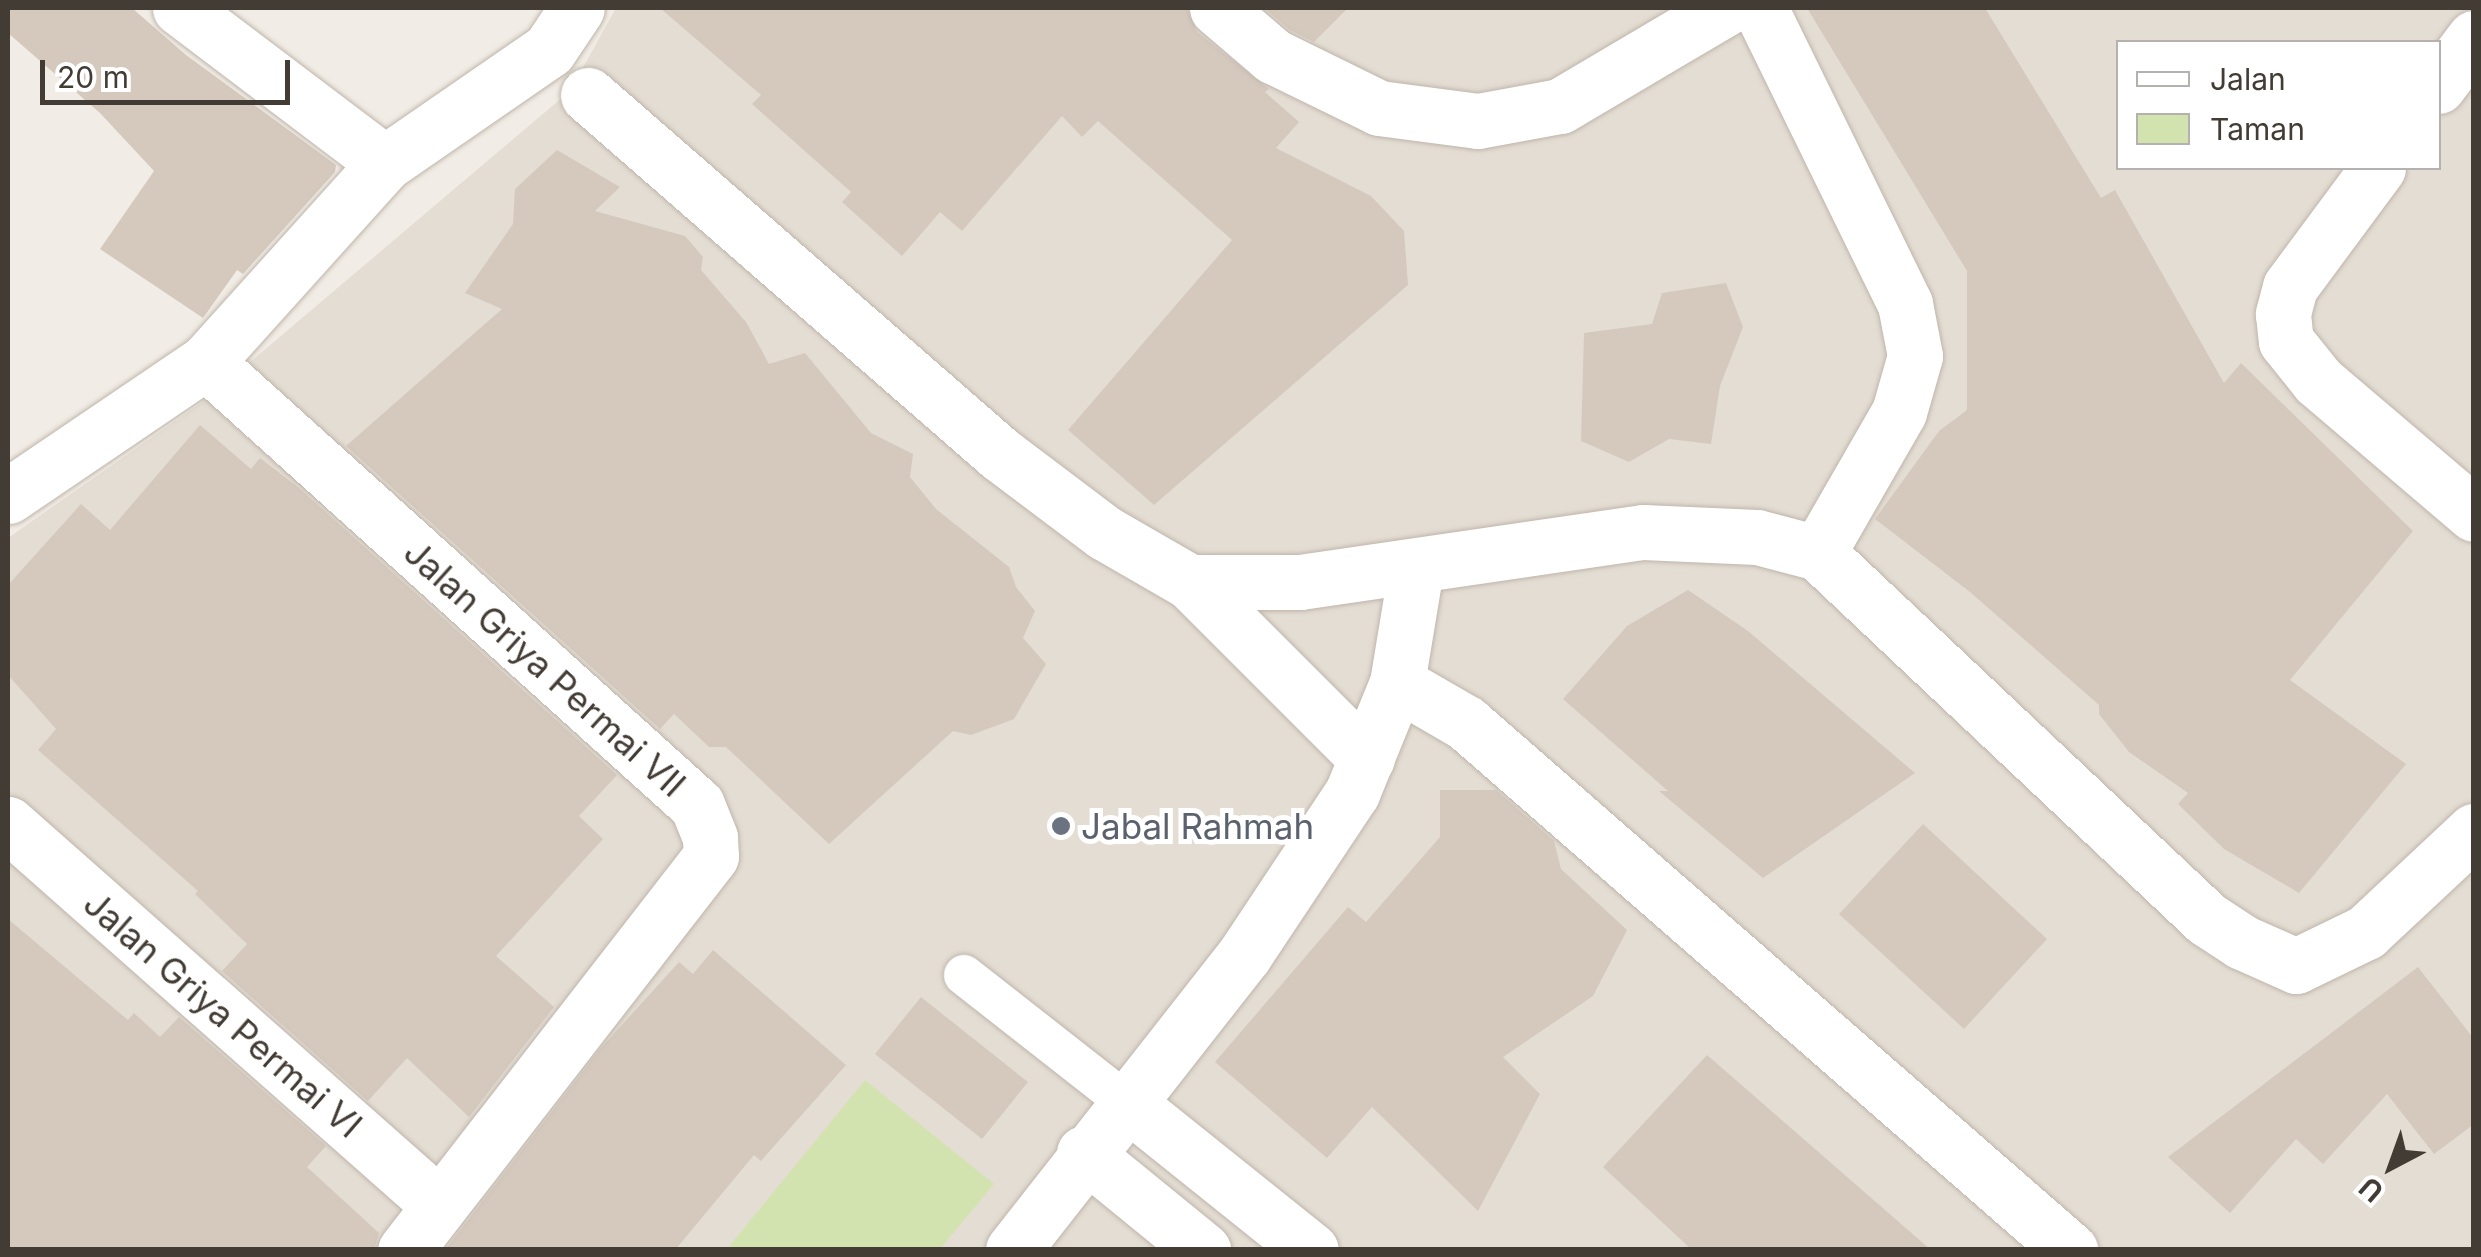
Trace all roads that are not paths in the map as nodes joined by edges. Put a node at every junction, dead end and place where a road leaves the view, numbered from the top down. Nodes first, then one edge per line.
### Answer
1 (180, 8) edge
2 (1217, 8) edge
3 (1726, 8) edge
4 (1760, 8) edge
5 (551, 22) edge
6 (2474, 38) edge
7 (2441, 82) edge
8 (588, 95) dead end
9 (385, 163) junction
10 (2377, 170) edge
11 (206, 362) junction
12 (8, 496) edge
13 (2474, 514) edge
14 (1818, 553) junction
15 (1416, 568) junction
16 (1190, 582) junction
17 (1397, 683) junction
18 (1367, 759) junction
19 (8, 824) edge
20 (2474, 831) edge
21 (964, 975) dead end
22 (1126, 1102) junction
23 (1084, 1154) junction
24 (438, 1204) junction
25 (405, 1250) edge
26 (1012, 1250) edge
27 (1204, 1250) edge
28 (1311, 1250) edge
29 (2070, 1250) edge

1 - 9 street
2 - 3 street
4 - 14 street
5 - 9 street
6 - 7 street
8 - 16 street
9 - 11 street
10 - 13 street
11 - 12 street
11 - 24 street, Jalan Griya Permai VII
14 - 15 street
14 - 20 street
15 - 16 street
15 - 17 street
16 - 18 street
17 - 18 street
17 - 29 street
18 - 22 street
19 - 24 street, Jalan Griya Permai VI
21 - 22 lane
22 - 23 street
22 - 28 street
23 - 26 street
23 - 27 street
24 - 25 street, Jalan Griya Permai VII

